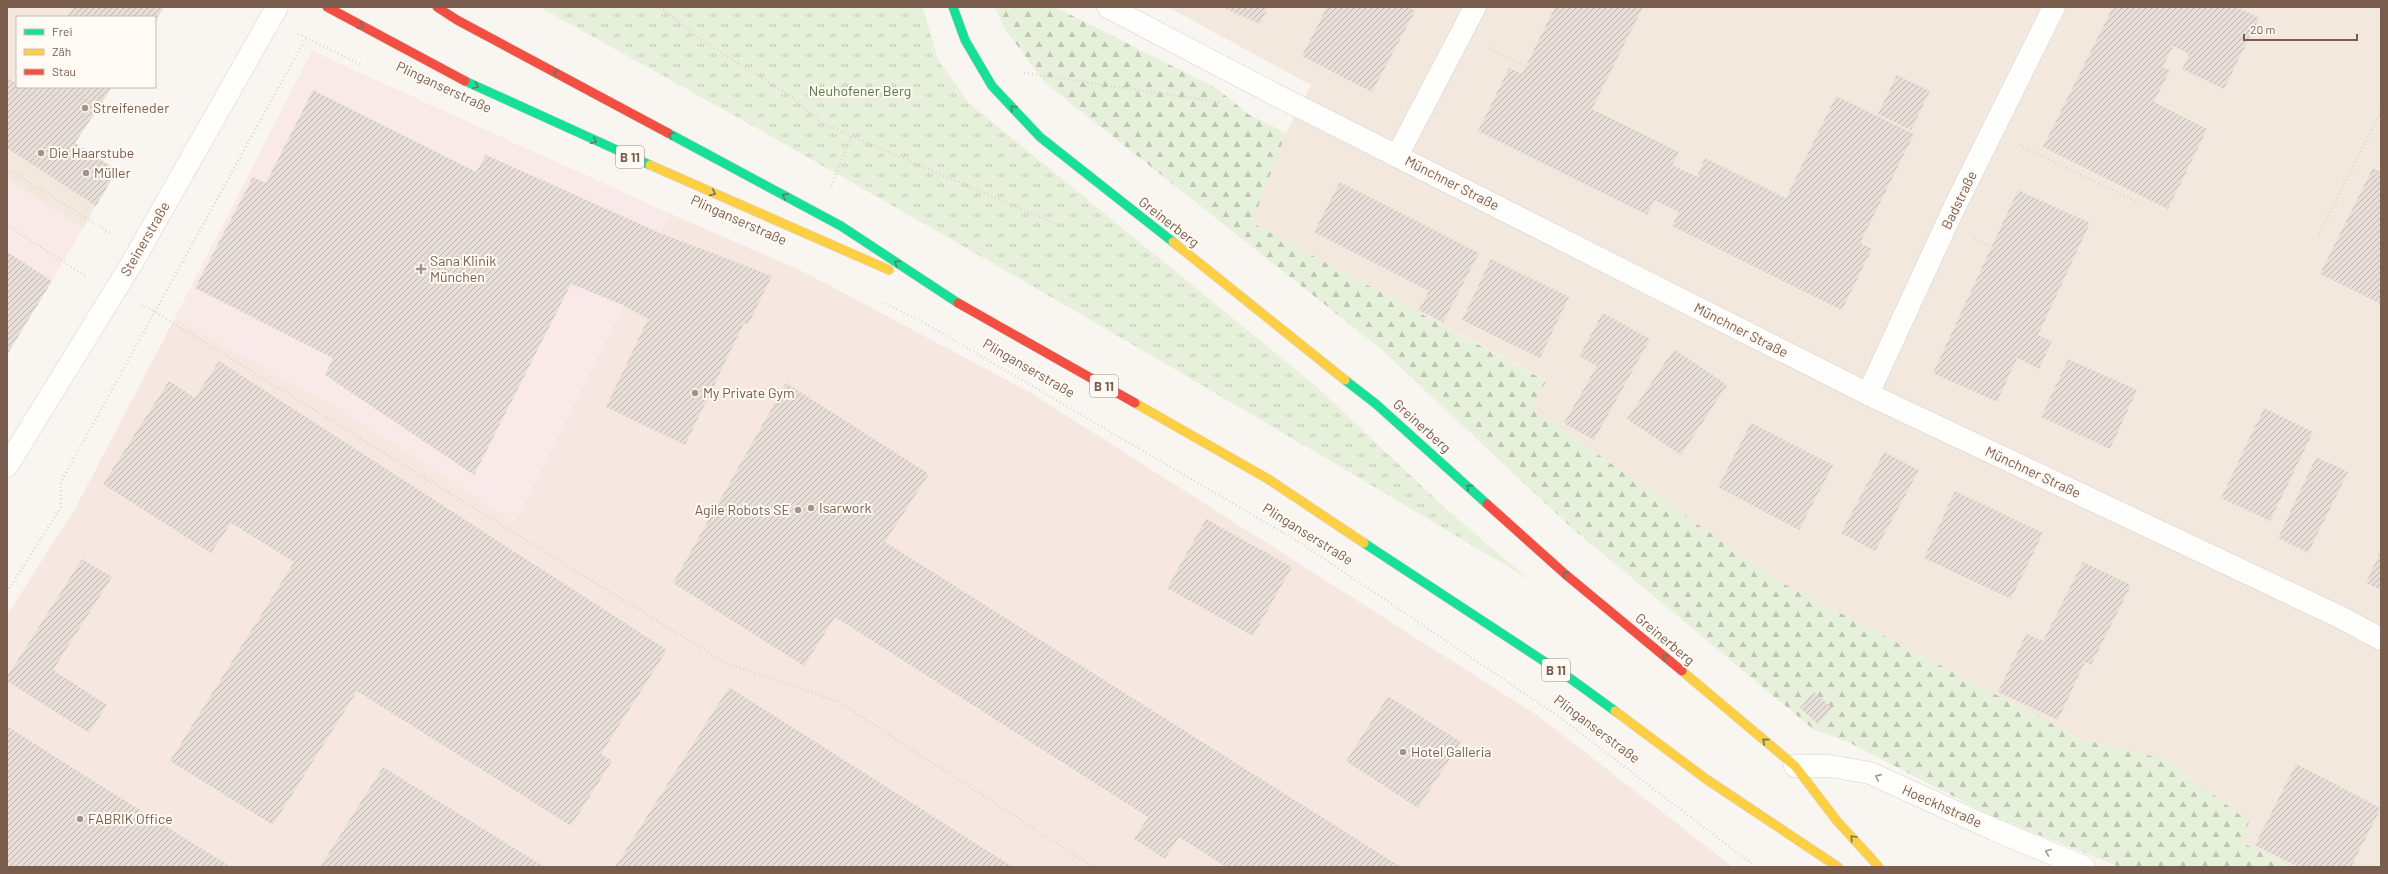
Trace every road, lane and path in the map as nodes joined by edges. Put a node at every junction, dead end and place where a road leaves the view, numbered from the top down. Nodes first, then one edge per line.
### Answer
1 (327, 7) edge
2 (437, 7) edge
3 (660, 7) edge
4 (953, 7) edge
5 (1108, 7) edge
6 (1475, 7) edge
7 (2054, 7) edge
8 (273, 14) edge
9 (306, 38) junction
10 (1510, 59) dead end
11 (1525, 66) dead end
12 (370, 68) dead end
13 (1020, 72) dead end
14 (1224, 103) dead end
15 (2381, 111) edge
16 (851, 137) junction
17 (1397, 156) junction
18 (2043, 156) dead end
19 (7, 169) edge
20 (829, 190) dead end
21 (2142, 204) dead end
22 (7, 225) edge
23 (1059, 225) dead end
24 (2318, 234) dead end
25 (139, 251) junction
26 (115, 291) junction
27 (940, 293) junction
28 (878, 300) dead end
29 (155, 312) junction
30 (1868, 394) junction
31 (7, 466) edge
32 (7, 592) edge
33 (2381, 639) edge
34 (1794, 766) junction
35 (1093, 867) edge
36 (1756, 867) edge
37 (1838, 867) edge
38 (1879, 867) edge
39 (2084, 867) edge

1 -> 27 main road, Plinganserstraße / B 11
27 -> 2 main road, Plinganserstraße / B 11
3 - 16 path
34 -> 4 main road, Greinerberg
5 - 17 street, Münchner Straße
6 - 17 street
7 - 30 street, Badstraße
8 - 9 path
8 - 25 street, Steinerstraße
9 - 12 path
9 - 29 path
10 - 11 path
13 - 14 path
15 - 24 path
16 - 20 path
16 - 23 path
17 - 30 street, Münchner Straße
18 - 21 path
19 - 25 path
22 - 26 path
25 - 26 street, Steinerstraße
26 - 29 path
26 - 31 street, Steinerstraße
27 - 37 main road, Plinganserstraße / B 11
28 - 36 path, Plinganserstraße
29 - 32 path
29 - 35 path
30 - 33 street, Münchner Straße
38 -> 34 main road, Greinerberg
39 -> 34 street, Hoeckhstraße

